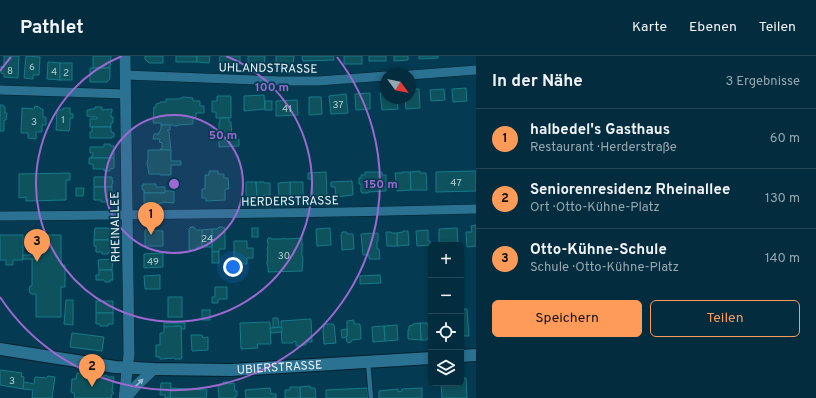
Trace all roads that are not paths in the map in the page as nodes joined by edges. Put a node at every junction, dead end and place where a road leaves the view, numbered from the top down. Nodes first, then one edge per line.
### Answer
1 (125, 56) edge
2 (476, 70) edge
3 (126, 75) junction
4 (416, 75) edge
5 (380, 76) edge
6 (0, 90) edge
7 (126, 94) junction
8 (476, 209) edge
9 (0, 216) edge
10 (128, 216) junction
11 (0, 349) edge
12 (476, 355) edge
13 (464, 356) edge
14 (428, 358) edge
15 (368, 362) junction
16 (128, 368) junction
17 (154, 370) junction
18 (125, 398) edge
19 (371, 398) edge

1 - 3 street, RHEINALLEE
2 - 4 street
3 - 5 street, UHLANDSTRASSE
3 - 7 street, RHEINALLEE
6 - 7 street
7 - 10 street, RHEINALLEE
8 - 10 street, HERDERSTRASSE
9 - 10 street, HERDERSTRASSE
10 - 16 street, RHEINALLEE
11 - 16 main road, UBIERSTRASSE
12 - 13 main road
14 - 15 main road, UBIERSTRASSE
15 - 17 main road, UBIERSTRASSE
15 - 19 lane
16 - 17 main road, UBIERSTRASSE
16 - 18 street, RHEINALLEE
18 -> 17 street, RHEINALLEE

